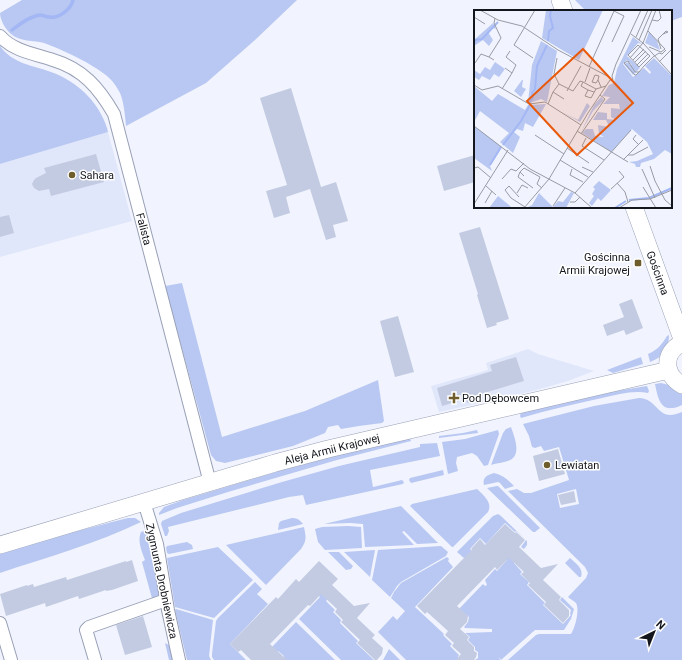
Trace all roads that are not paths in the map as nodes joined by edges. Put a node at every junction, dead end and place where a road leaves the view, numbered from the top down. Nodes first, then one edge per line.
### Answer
1 (560, 0) edge
2 (564, 10) edge
3 (0, 36) edge
4 (634, 208) edge
5 (682, 339) edge
6 (682, 343) edge
7 (669, 370) junction
8 (682, 385) edge
9 (210, 482) junction
10 (144, 502) junction
11 (0, 545) edge
12 (166, 600) junction
13 (0, 623) edge
14 (11, 660) edge
15 (95, 660) edge
16 (179, 660) edge

1 - 2 street
3 - 9 street, Falista
4 - 5 street, Gościnna
6 - 7 street
7 - 8 street
7 - 9 street, Aleja Armii Krajowej
9 - 10 street, Aleja Armii Krajowej
10 - 11 street, Aleja Armii Krajowej
10 - 12 street, Zygmunta Drobniewicza
12 - 15 street
12 - 16 street, Zygmunta Drobniewicza
13 - 14 street

